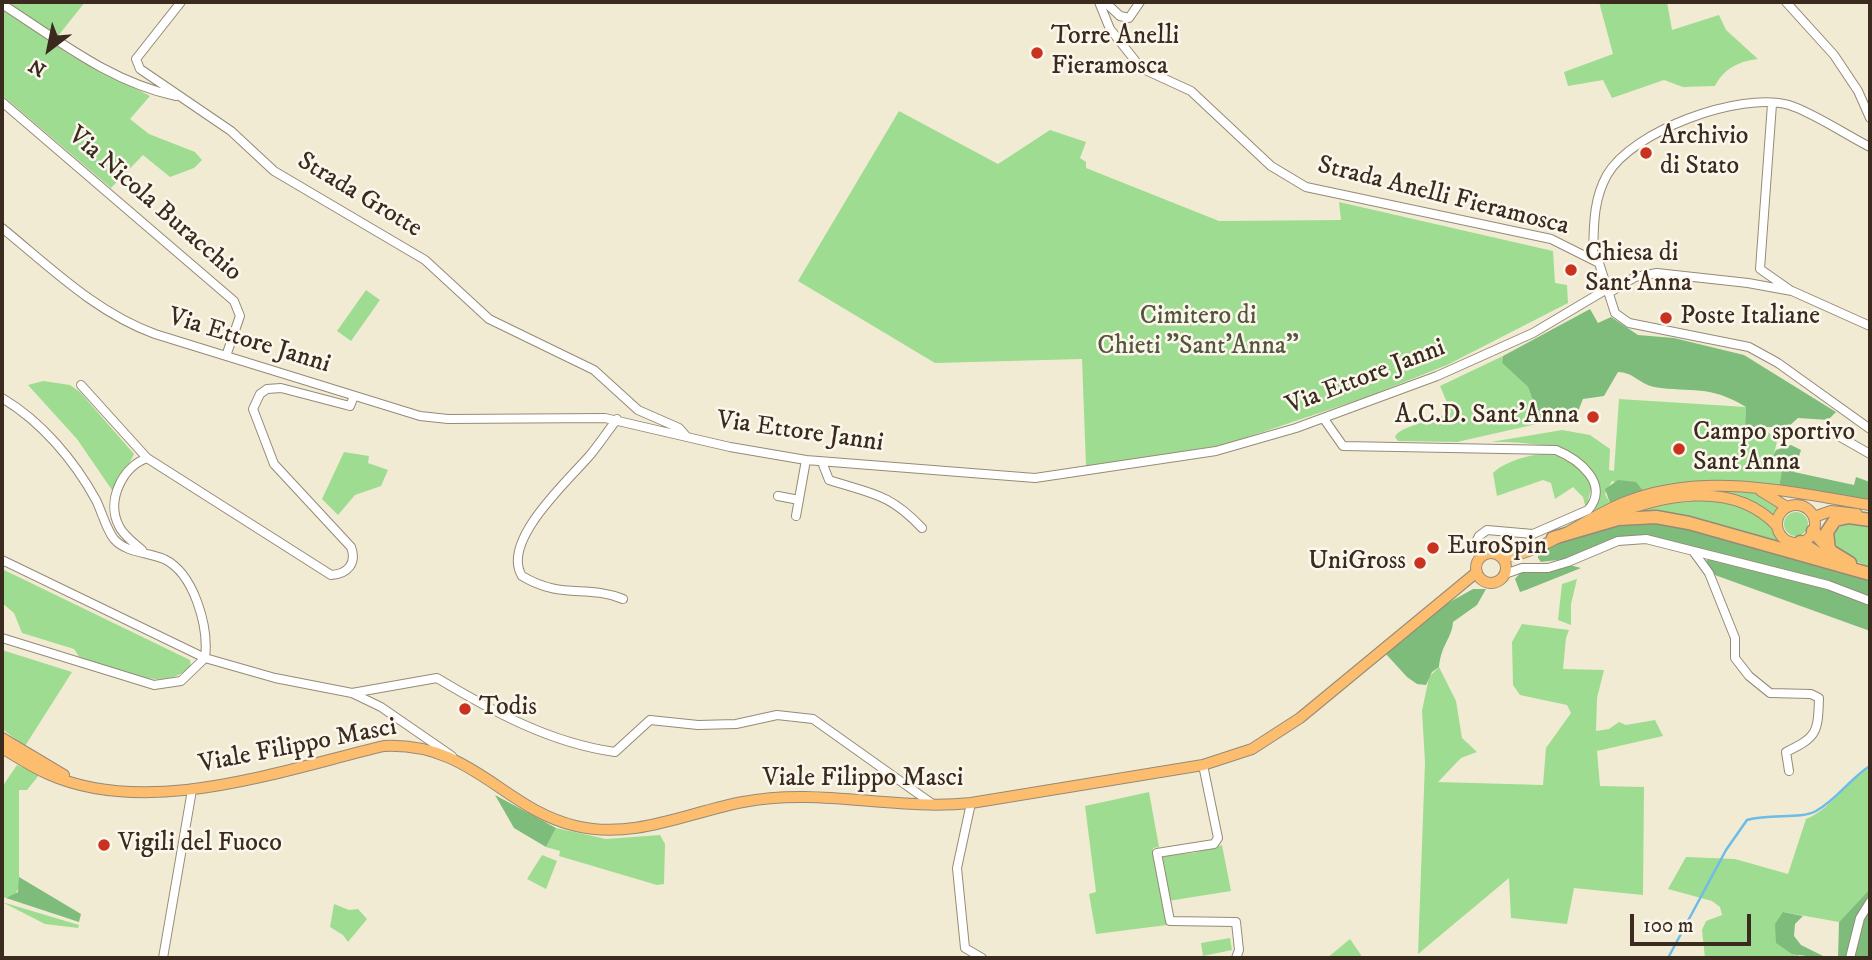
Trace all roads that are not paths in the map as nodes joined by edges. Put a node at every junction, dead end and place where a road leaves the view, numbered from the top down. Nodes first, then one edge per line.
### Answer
1 (181, 2) edge
2 (1099, 2) edge
3 (1105, 2) edge
4 (1140, 2) edge
5 (1786, 2) edge
6 (2, 4) edge
7 (182, 98) junction
8 (2, 102) edge
9 (1772, 104) junction
10 (1870, 118) edge
11 (1870, 147) edge
12 (2, 228) edge
13 (1596, 261) junction
14 (1607, 289) junction
15 (1792, 291) junction
16 (1870, 326) edge
17 (226, 356) junction
18 (81, 385) dead end
19 (354, 397) junction
20 (2, 398) edge
21 (617, 419) junction
22 (1324, 419) junction
23 (1870, 429) edge
24 (1835, 434) dead end
25 (686, 436) junction
26 (1870, 454) edge
27 (147, 458) junction
28 (806, 460) junction
29 (822, 462) junction
30 (1757, 488) junction
31 (778, 496) dead end
32 (1834, 499) junction
33 (799, 500) junction
34 (1870, 505) edge
35 (1787, 507) junction
36 (1805, 507) junction
37 (796, 516) dead end
38 (1870, 518) edge
39 (1813, 524) junction
40 (922, 528) dead end
41 (1780, 532) junction
42 (1549, 540) junction
43 (1800, 542) junction
44 (1474, 546) dead end
45 (1768, 546) junction
46 (1529, 550) junction
47 (1829, 550) junction
48 (1693, 551) junction
49 (148, 554) junction
50 (1502, 558) junction
51 (2, 560) edge
52 (1839, 565) junction
53 (1538, 567) junction
54 (1477, 572) junction
55 (1506, 572) junction
56 (1870, 572) edge
57 (1485, 582) junction
58 (1458, 590) junction
59 (623, 599) dead end
60 (1870, 601) edge
61 (2, 638) edge
62 (205, 658) junction
63 (352, 692) junction
64 (2, 738) edge
65 (2, 748) edge
66 (455, 758) junction
67 (1203, 765) junction
68 (1788, 771) dead end
69 (70, 780) junction
70 (192, 790) junction
71 (971, 803) junction
72 (936, 807) junction
73 (1870, 902) edge
74 (965, 948) junction
75 (163, 958) edge
76 (973, 958) edge
77 (982, 958) edge
78 (1236, 958) edge
79 (1850, 958) edge

1 - 7 street
2 - 13 street, Strada Anelli Fieramosca
3 - 4 street
5 - 10 street
6 - 7 street, Strada Grotte
7 - 25 street, Strada Grotte
8 - 17 street, Via Nicola Buracchio
9 - 11 street
9 - 13 street
9 - 15 street
12 - 17 street, Via Ettore Janni
13 - 14 street
14 - 15 street, Via Ettore Janni
14 - 22 street, Via Ettore Janni
14 - 23 street
15 - 16 street
17 - 19 street, Via Ettore Janni
18 - 27 street
19 - 21 street, Via Ettore Janni
19 - 27 street
20 - 49 street
21 - 25 street, Via Ettore Janni
21 - 59 street
22 - 29 street, Via Ettore Janni
22 - 44 street
24 - 26 street
25 - 28 street, Via Ettore Janni
27 - 49 street
28 - 29 street, Via Ettore Janni
28 - 33 street
29 - 40 street
30 - 32 main road
30 - 35 main road
30 - 42 main road
31 - 33 street
32 - 34 main road
32 - 36 main road
33 - 37 street
35 - 36 main road
35 - 41 main road
36 - 39 main road
38 - 39 main road
38 - 47 highway
39 - 43 main road
39 - 47 highway
41 - 42 main road
41 - 43 main road
41 - 45 highway
42 - 45 highway
42 - 46 main road
42 - 53 street
43 - 52 highway
45 - 52 highway
46 - 50 main road
46 - 55 main road
47 - 56 highway
48 - 53 street
48 - 60 street
48 - 68 street
49 - 62 street
50 - 54 main road
50 - 55 main road
51 - 62 street
52 - 56 highway
53 - 55 street
54 - 57 main road
54 - 58 main road, Viale Filippo Masci
55 - 57 main road
57 - 58 main road, Viale Filippo Masci
58 - 67 main road, Viale Filippo Masci
61 - 62 street
62 - 63 street
63 - 66 street
63 - 72 street
64 - 69 main road, Viale Filippo Masci
65 - 69 main road, Viale Filippo Masci
66 - 70 main road, Viale Filippo Masci
66 - 72 main road, Viale Filippo Masci
67 - 71 main road, Viale Filippo Masci
67 - 78 street
69 - 70 main road, Viale Filippo Masci
70 - 75 street
71 - 72 main road, Viale Filippo Masci
71 - 74 street
73 - 79 street
74 - 76 street
74 - 77 street

